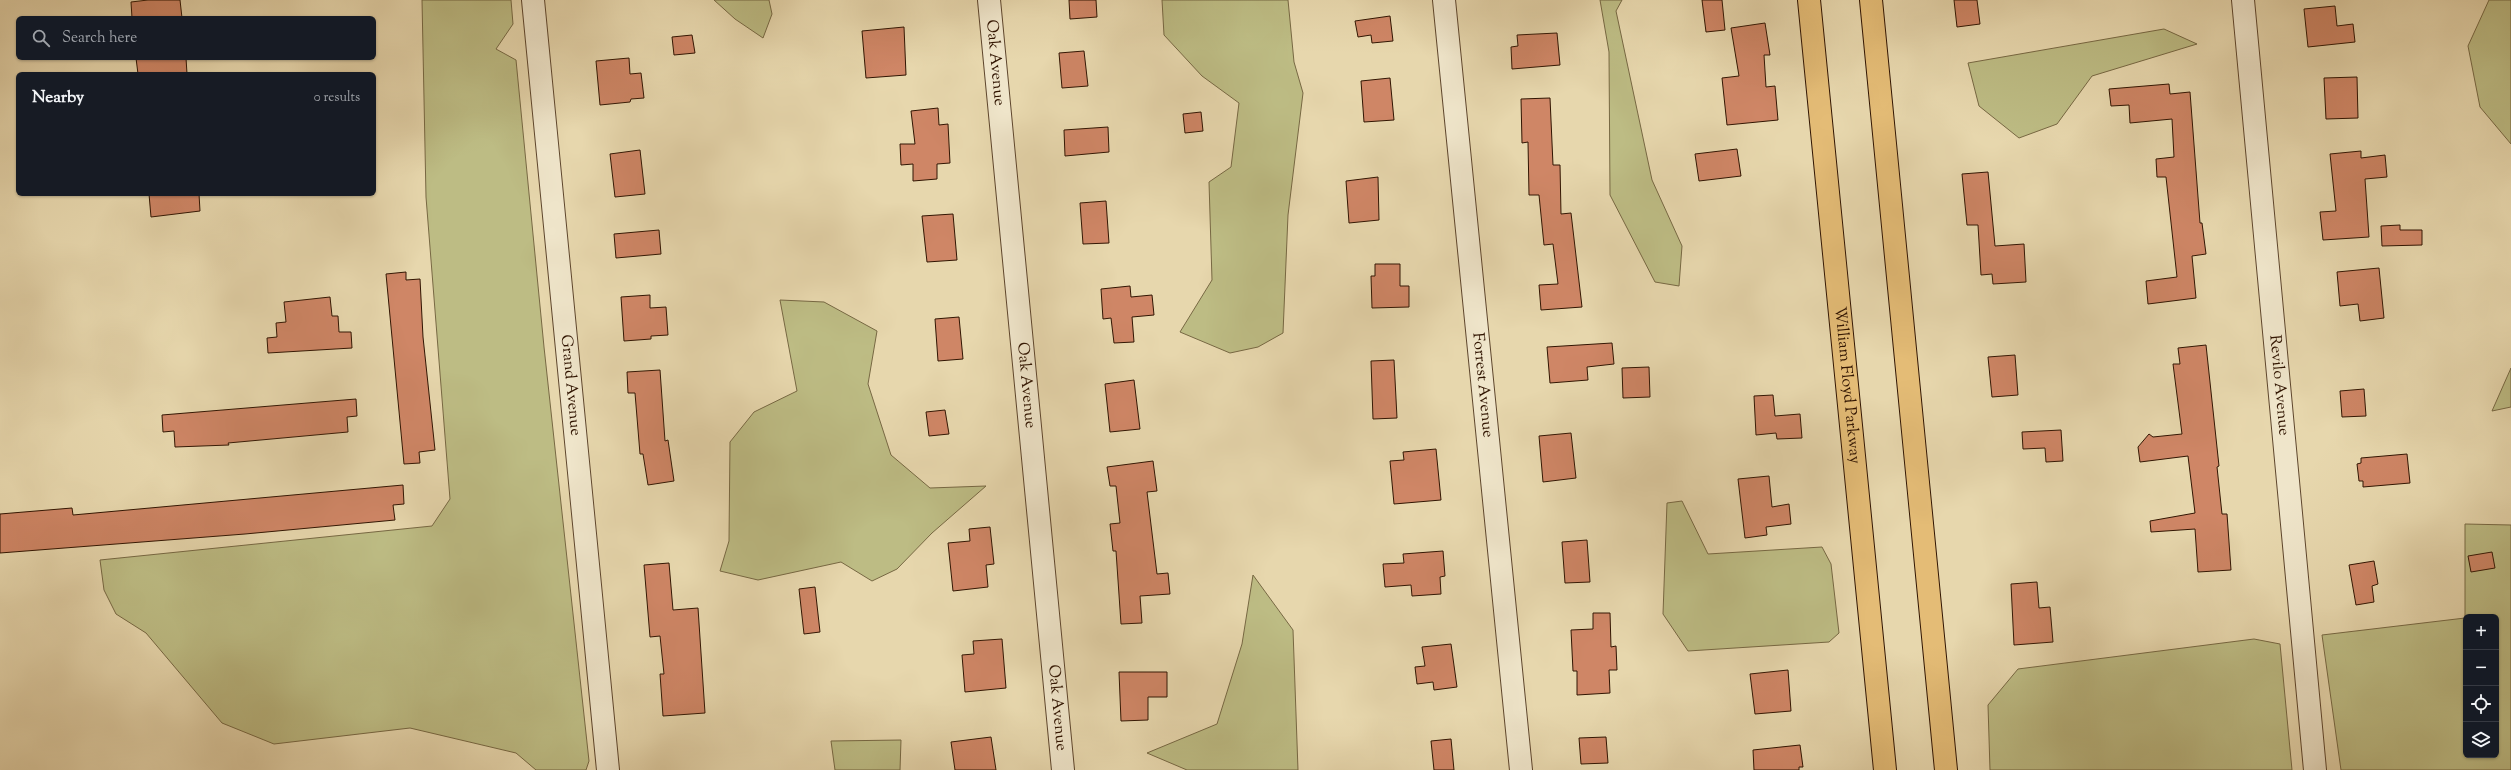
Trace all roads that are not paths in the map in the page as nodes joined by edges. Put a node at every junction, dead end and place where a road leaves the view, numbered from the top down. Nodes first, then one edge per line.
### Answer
1 (533, 0) edge
2 (989, 0) edge
3 (1444, 0) edge
4 (1809, 0) edge
5 (1871, 0) edge
6 (2243, 0) edge
7 (608, 770) edge
8 (1063, 770) edge
9 (1521, 770) edge
10 (1885, 770) edge
11 (1946, 770) edge
12 (2315, 770) edge

1 - 7 street, Grand Avenue
2 - 8 street, Oak Avenue
3 - 9 street, Forrest Avenue
4 - 10 highway, William Floyd Parkway
5 - 11 highway
6 - 12 street, Revilo Avenue

